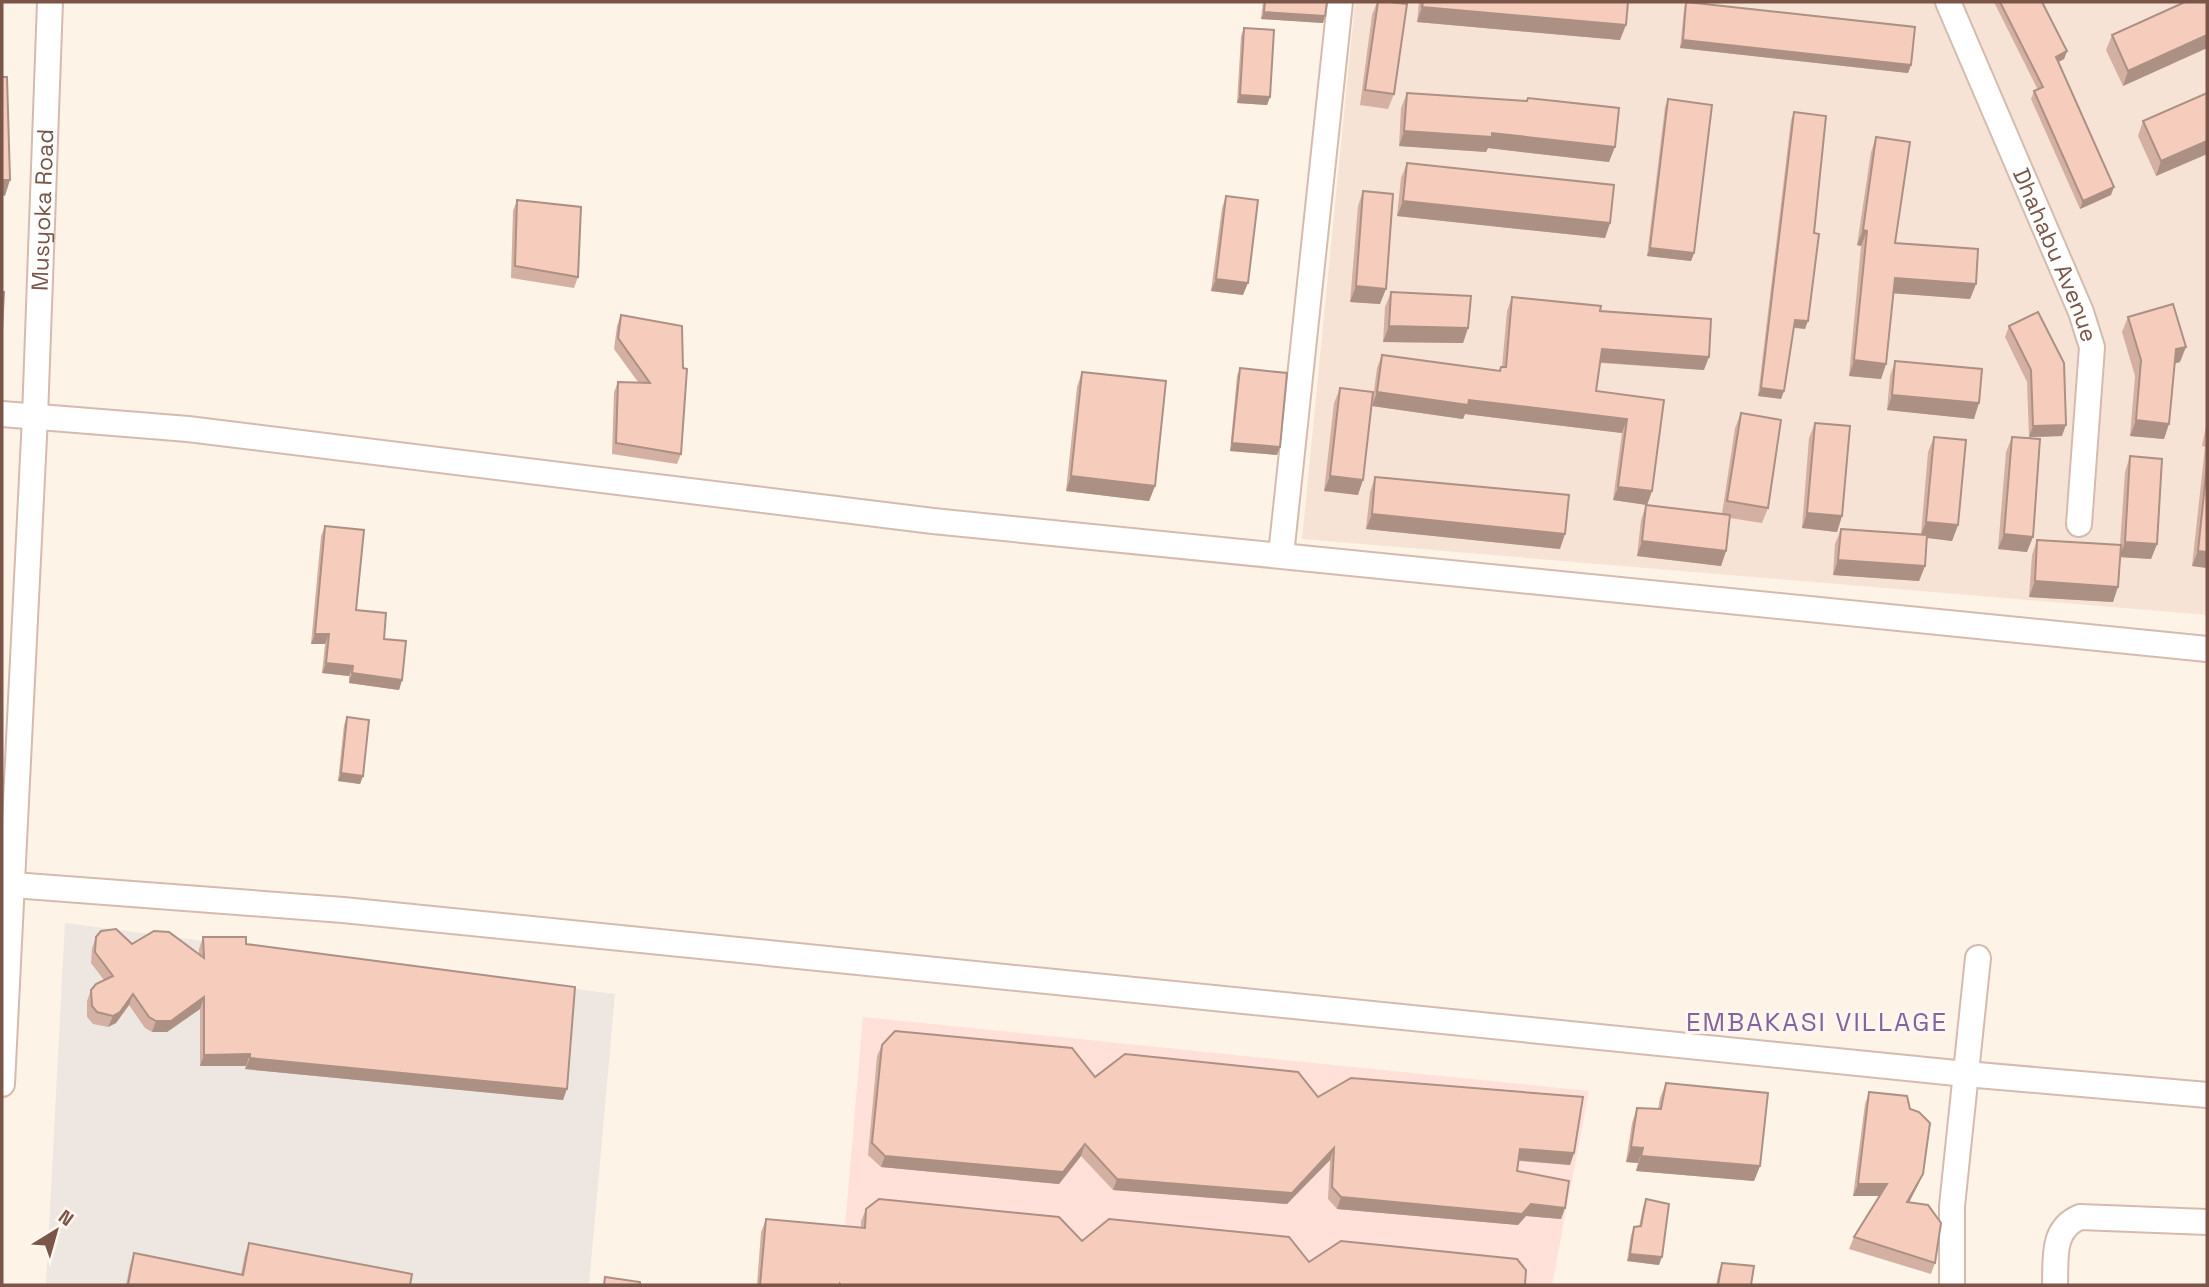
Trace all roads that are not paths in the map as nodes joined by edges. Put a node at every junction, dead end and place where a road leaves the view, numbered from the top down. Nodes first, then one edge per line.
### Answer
1 (50, 2) edge
2 (1340, 2) edge
3 (1948, 2) edge
4 (2, 414) edge
5 (35, 416) junction
6 (2079, 524) dead end
7 (1281, 555) junction
8 (2207, 649) edge
9 (13, 885) junction
10 (1978, 958) dead end
11 (1966, 1074) junction
12 (2, 1084) edge
13 (2207, 1095) edge
14 (2207, 1222) edge
15 (1952, 1285) edge
16 (2054, 1285) edge

1 - 5 street, Musyoka Road
2 - 7 street
3 - 6 street, Dhahabu Avenue
4 - 5 street
5 - 7 street
5 - 9 street, Musyoka Road
7 - 8 street
9 - 11 street
9 - 12 street, Musyoka Road
10 - 11 street
11 - 13 street
11 - 15 street
14 - 16 street

